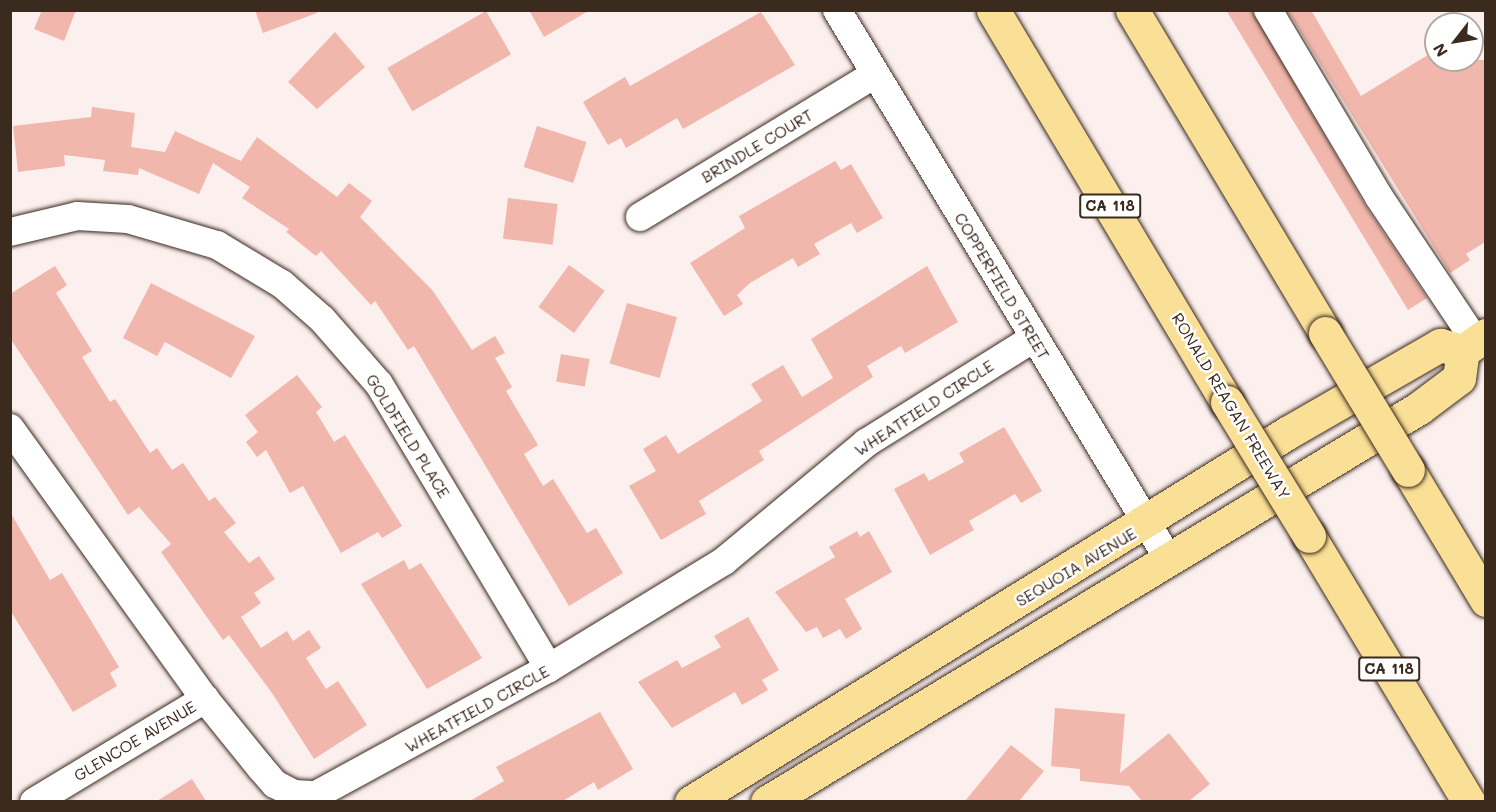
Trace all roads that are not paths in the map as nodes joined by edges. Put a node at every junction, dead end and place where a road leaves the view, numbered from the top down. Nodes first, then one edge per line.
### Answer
1 (837, 10) edge
2 (993, 10) edge
3 (1132, 10) edge
4 (1268, 10) edge
5 (875, 74) junction
6 (640, 217) dead end
7 (10, 232) edge
8 (1034, 338) junction
9 (1475, 343) edge
10 (10, 428) edge
11 (1148, 523) junction
12 (1169, 560) junction
13 (1485, 600) edge
14 (549, 668) junction
15 (205, 699) junction
16 (34, 801) edge
17 (691, 801) edge
18 (767, 801) edge
19 (1469, 801) edge

1 - 5 street, COPPERFIELD STREET
2 - 19 main road, RONALD REAGAN FREEWAY / CA 118, bridge
3 - 13 main road, bridge
4 - 9 street
5 - 6 street, BRINDLE COURT
5 - 8 street, COPPERFIELD STREET
7 - 14 street, GOLDFIELD PLACE
8 - 11 street, COPPERFIELD STREET
8 - 14 street, WHEATFIELD CIRCLE
9 - 11 main road, SEQUOIA AVENUE
9 - 12 main road
10 - 15 street, WHEATFIELD CIRCLE
11 - 12 street, COPPERFIELD STREET
11 - 17 main road, SEQUOIA AVENUE
12 - 18 main road
14 - 15 street, WHEATFIELD CIRCLE
15 - 16 street, GLENCOE AVENUE

